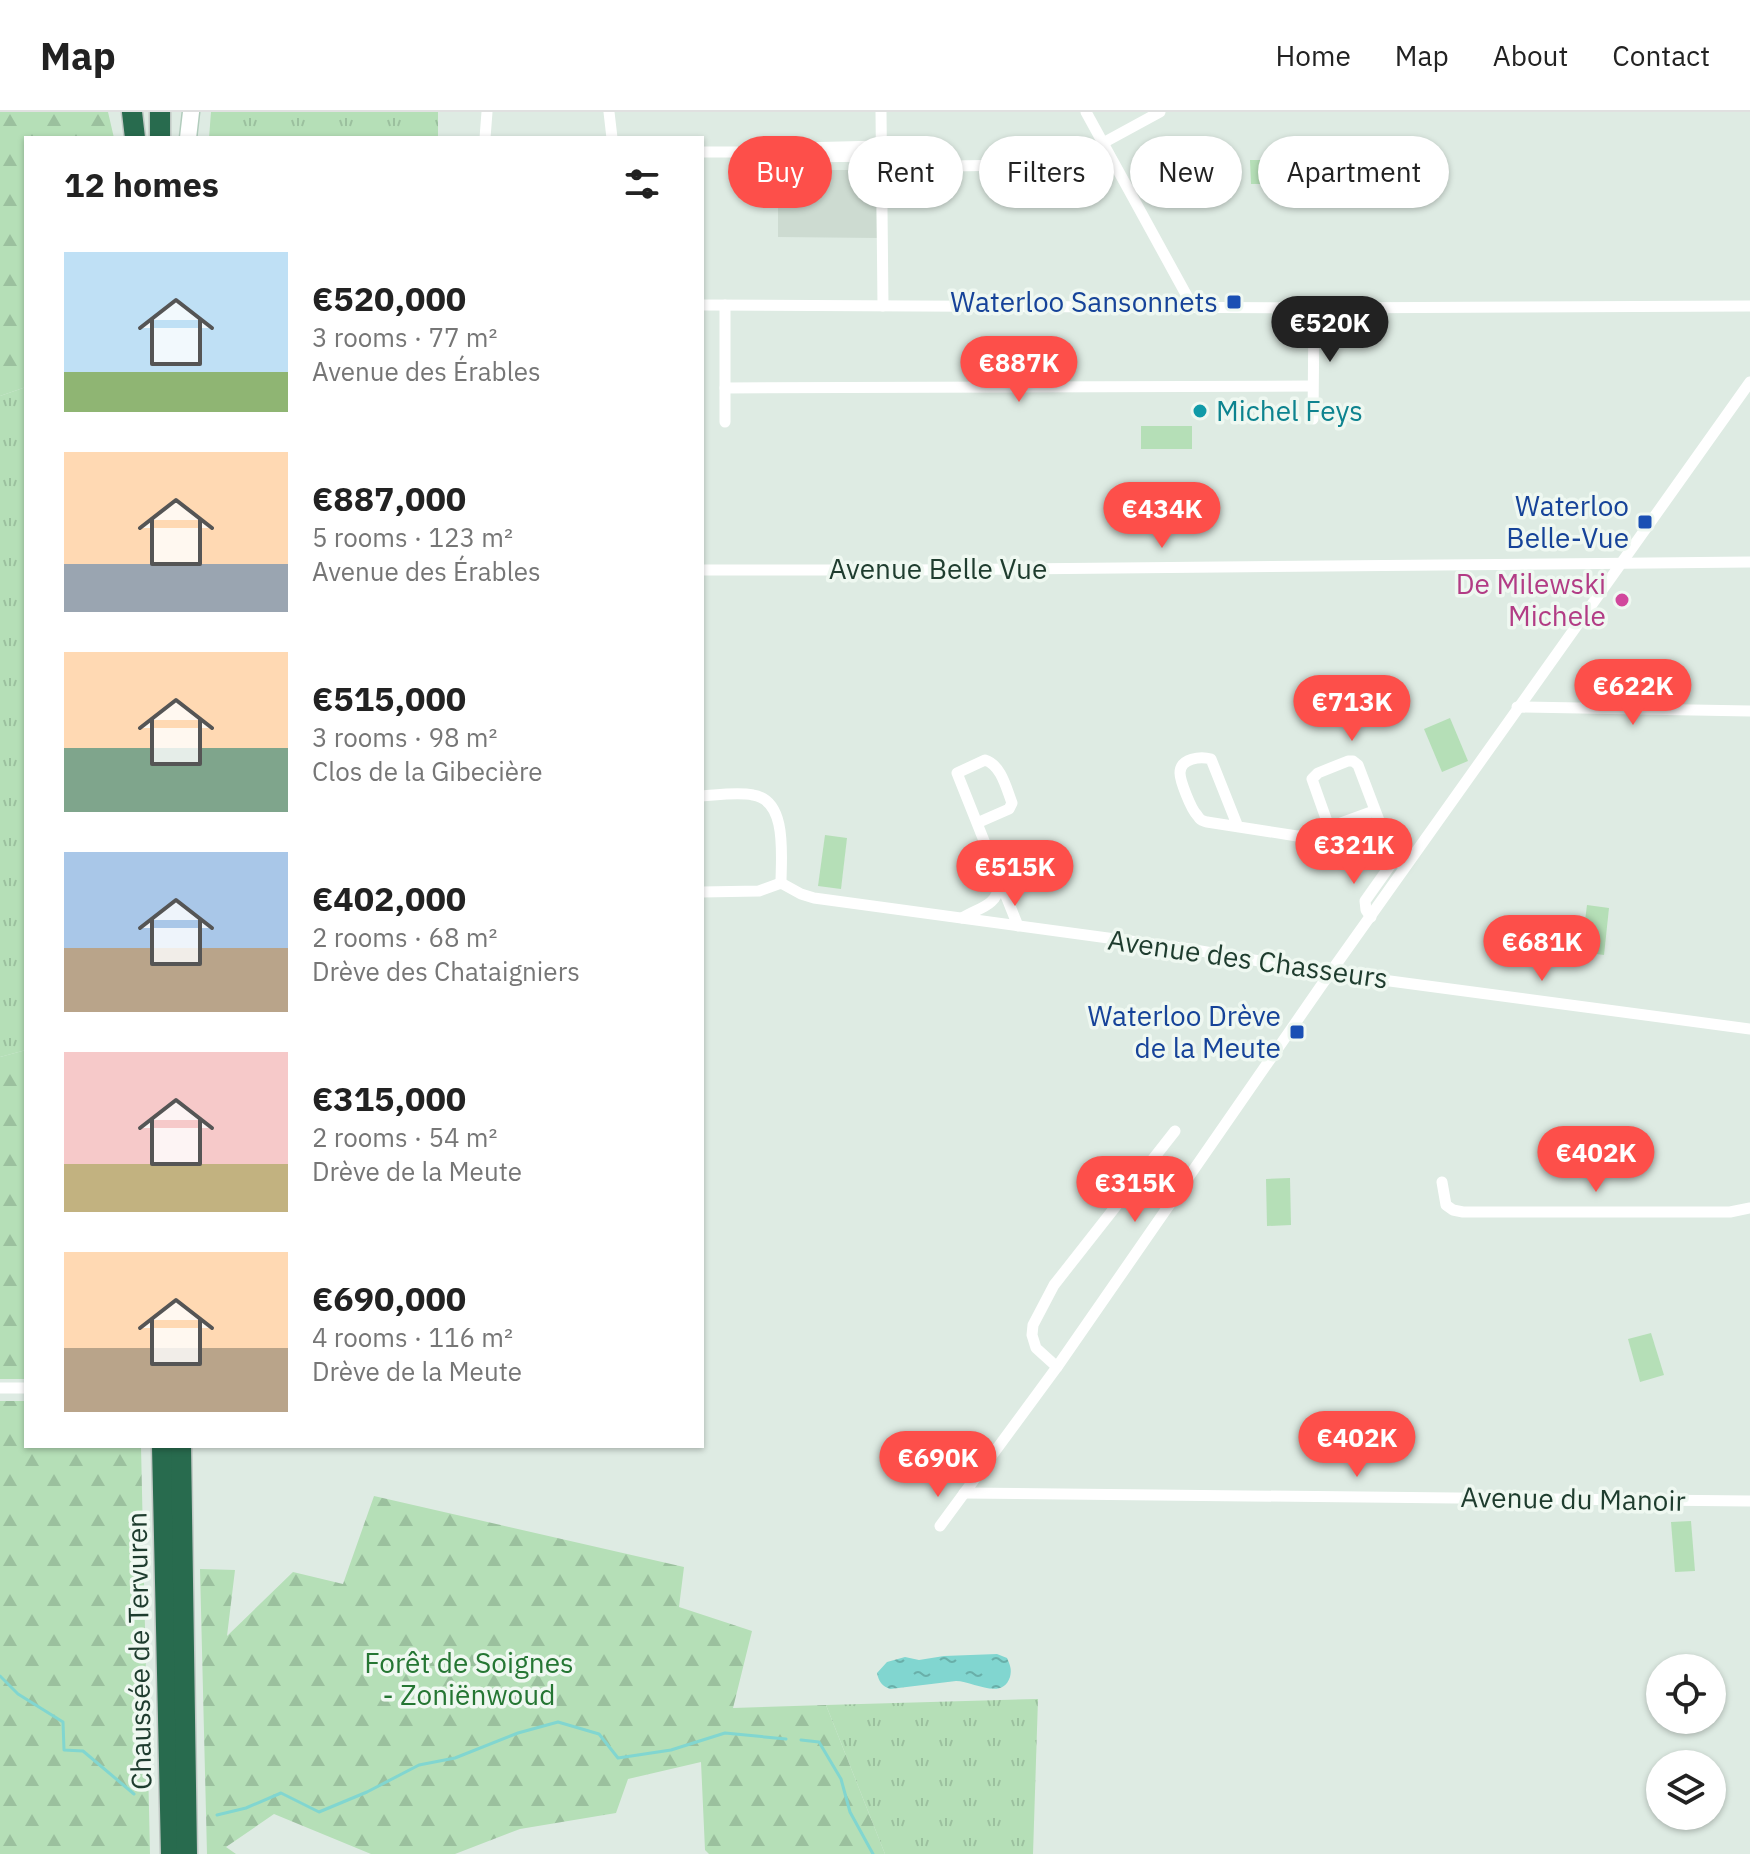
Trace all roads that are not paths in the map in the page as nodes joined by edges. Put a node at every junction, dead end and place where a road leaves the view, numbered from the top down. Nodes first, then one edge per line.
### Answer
1 (132, 112) edge
2 (144, 112) edge
3 (160, 112) edge
4 (191, 112) edge
5 (487, 112) edge
6 (881, 112) edge
7 (1086, 112) edge
8 (1160, 112) edge
9 (608, 115) edge
10 (135, 136) edge
11 (145, 136) edge
12 (160, 136) edge
13 (188, 136) edge
14 (485, 136) edge
15 (604, 136) edge
16 (612, 136) edge
17 (881, 136) edge
18 (1099, 136) edge
19 (1114, 137) edge
20 (704, 152) edge
21 (848, 156) edge
22 (1114, 164) edge
23 (1116, 168) joint
24 (882, 208) edge
25 (704, 305) edge
26 (725, 305) junction
27 (883, 306) junction
28 (1750, 306) edge
29 (1193, 307) junction
30 (1314, 308) junction
31 (1750, 382) edge
32 (1312, 386) junction
33 (725, 388) junction
34 (1313, 419) dead end
35 (725, 422) dead end
36 (1621, 562) junction
37 (1750, 562) edge
38 (704, 570) edge
39 (1517, 707) junction
40 (1750, 711) edge
41 (704, 796) edge
42 (1374, 811) junction
43 (977, 823) junction
44 (1238, 827) junction
45 (1329, 827) junction
46 (1399, 863) junction
47 (781, 883) junction
48 (1000, 883) junction
49 (704, 892) edge
50 (961, 918) junction
51 (1018, 926) junction
52 (1330, 973) junction
53 (1750, 1029) edge
54 (1175, 1131) dead end
55 (1442, 1182) dead end
56 (1750, 1208) edge
57 (1057, 1367) junction
58 (0, 1388) edge
59 (24, 1388) edge
60 (162, 1448) edge
61 (181, 1448) edge
62 (964, 1493) junction
63 (1750, 1501) edge
64 (940, 1526) dead end
65 (171, 1854) edge
66 (187, 1854) edge

1 - 10 highway
2 - 11 highway
3 - 12 highway
4 - 13 street
5 - 14 street
6 - 17 street
7 - 18 street
8 - 19 street
9 - 15 street
9 - 16 street
20 - 21 street
22 - 23 street
23 - 29 street
24 - 27 street
25 - 26 street
26 - 27 street
26 - 33 street
27 - 29 street
28 - 30 street
29 - 30 street
30 - 32 street
31 - 36 street
32 - 33 street
32 - 34 street
33 - 35 street
36 - 37 street, Avenue Belle Vue
36 - 38 street, Avenue Belle Vue
36 - 39 street
39 - 40 street
39 - 46 street
41 - 47 street
42 - 45 street
42 - 45 street
42 - 46 street
43 - 43 street
43 - 48 street
44 - 44 street
44 - 45 street
46 - 52 street
47 - 49 street
47 - 50 street, Avenue des Chasseurs
48 - 50 street
48 - 51 street
50 - 51 street, Avenue des Chasseurs
51 - 52 street, Avenue des Chasseurs
52 - 53 street, Avenue des Chasseurs
52 - 57 street
54 - 57 street
55 - 56 street
57 - 62 street
58 - 59 street
60 - 65 highway, Chaussée de Tervuren
61 - 66 highway, Chaussée de Tervuren
62 - 63 street, Avenue du Manoir
62 - 64 street

